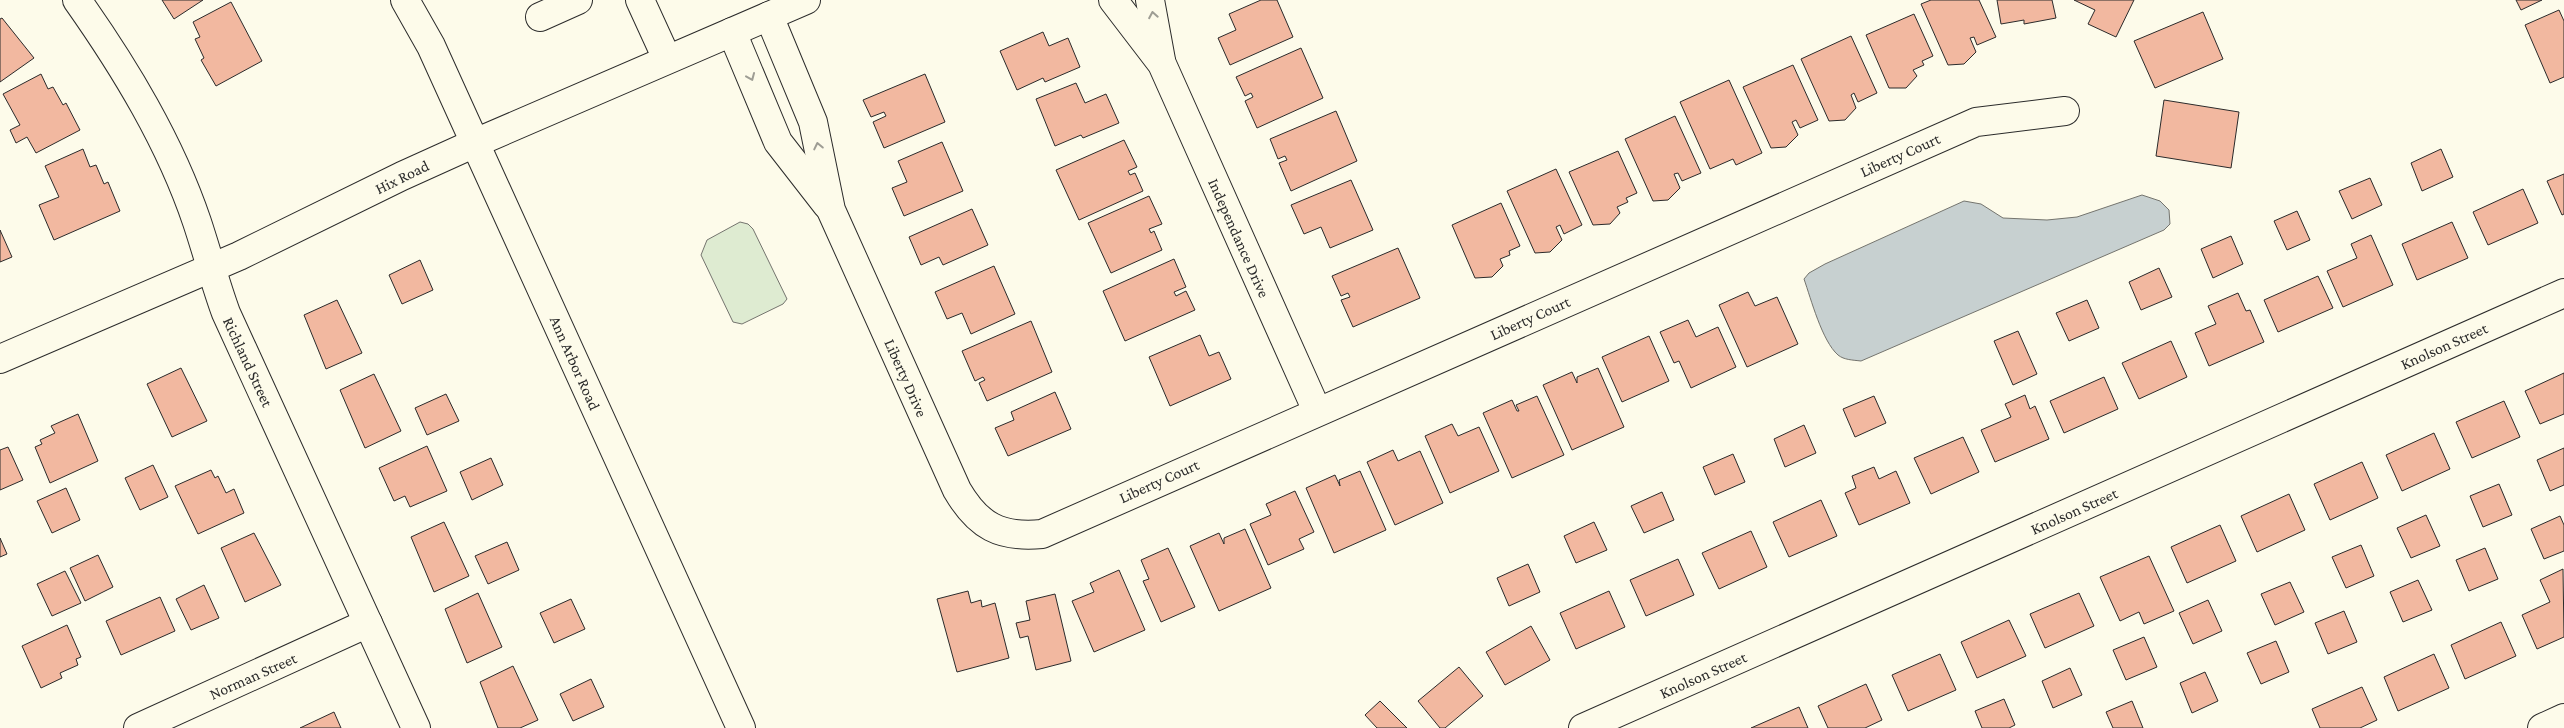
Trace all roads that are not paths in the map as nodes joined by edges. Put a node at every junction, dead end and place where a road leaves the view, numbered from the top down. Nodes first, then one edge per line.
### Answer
1 (77, 0) edge
2 (405, 0) edge
3 (578, 0) edge
4 (640, 0) edge
5 (806, 0) edge
6 (1113, 0) edge
7 (1150, 0) edge
8 (769, 16) junction
9 (540, 17) dead end
10 (732, 32) junction
11 (667, 59) junction
12 (1162, 64) junction
13 (2065, 111) dead end
14 (475, 143) junction
15 (832, 210) junction
16 (209, 267) junction
17 (2564, 293) edge
18 (0, 359) edge
19 (1316, 411) junction
20 (999, 531) joint
21 (368, 623) junction
22 (2564, 718) edge
23 (138, 728) edge
24 (416, 728) edge
25 (741, 728) edge
26 (1583, 728) edge
27 (2542, 728) edge

1 - 16 street, Richland Street
2 - 14 street, Ann Arbor Road
3 - 9 street
4 - 11 street
5 - 8 street, Hix Road
6 - 12 street
12 -> 7 street
8 - 10 street, Hix Road
15 -> 8 street
10 - 11 street, Hix Road
10 -> 15 street
11 - 14 street, Hix Road
12 - 19 street, Independance Drive
13 - 19 street, Liberty Court
14 - 16 street, Hix Road
14 - 25 street, Ann Arbor Road
15 - 20 street, Liberty Drive
16 - 18 street, Hix Road
16 - 21 street, Richland Street
17 - 26 street, Knolson Street
19 - 20 street, Liberty Court
21 - 23 street, Norman Street
21 - 24 street, Richland Street
22 - 27 street

